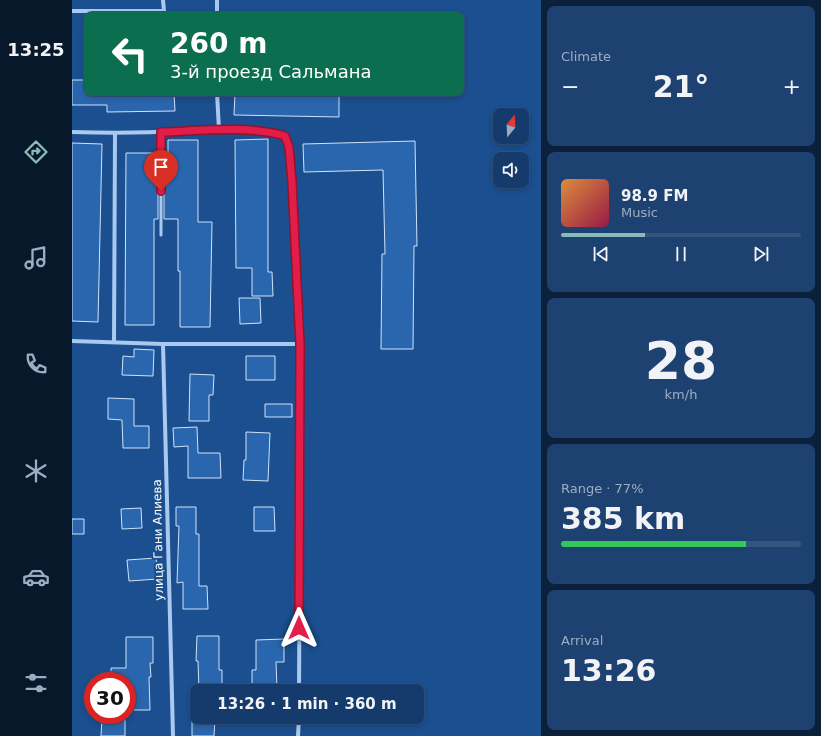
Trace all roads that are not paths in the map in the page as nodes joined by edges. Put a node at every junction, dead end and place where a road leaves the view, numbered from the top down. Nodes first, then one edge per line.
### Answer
1 (163, 0) edge
2 (217, 0) edge
3 (72, 10) edge
4 (134, 12) edge
5 (165, 12) edge
6 (217, 12) edge
7 (216, 96) edge
8 (219, 130) junction
9 (72, 132) edge
10 (161, 132) junction
11 (115, 133) junction
12 (161, 236) dead end
13 (72, 341) edge
14 (114, 342) junction
15 (163, 344) junction
16 (300, 344) junction
17 (299, 684) edge
18 (298, 724) edge
19 (173, 736) edge
20 (298, 736) edge

1 - 5 street
2 - 6 street
3 - 4 street
7 - 8 street
8 - 10 street
8 - 16 street
9 - 11 street
10 - 11 street
10 - 12 lane
11 - 14 street
13 - 14 street
14 - 15 street
15 - 16 street
15 - 19 street, улица Гани Алиева
16 - 17 street
18 - 20 street

